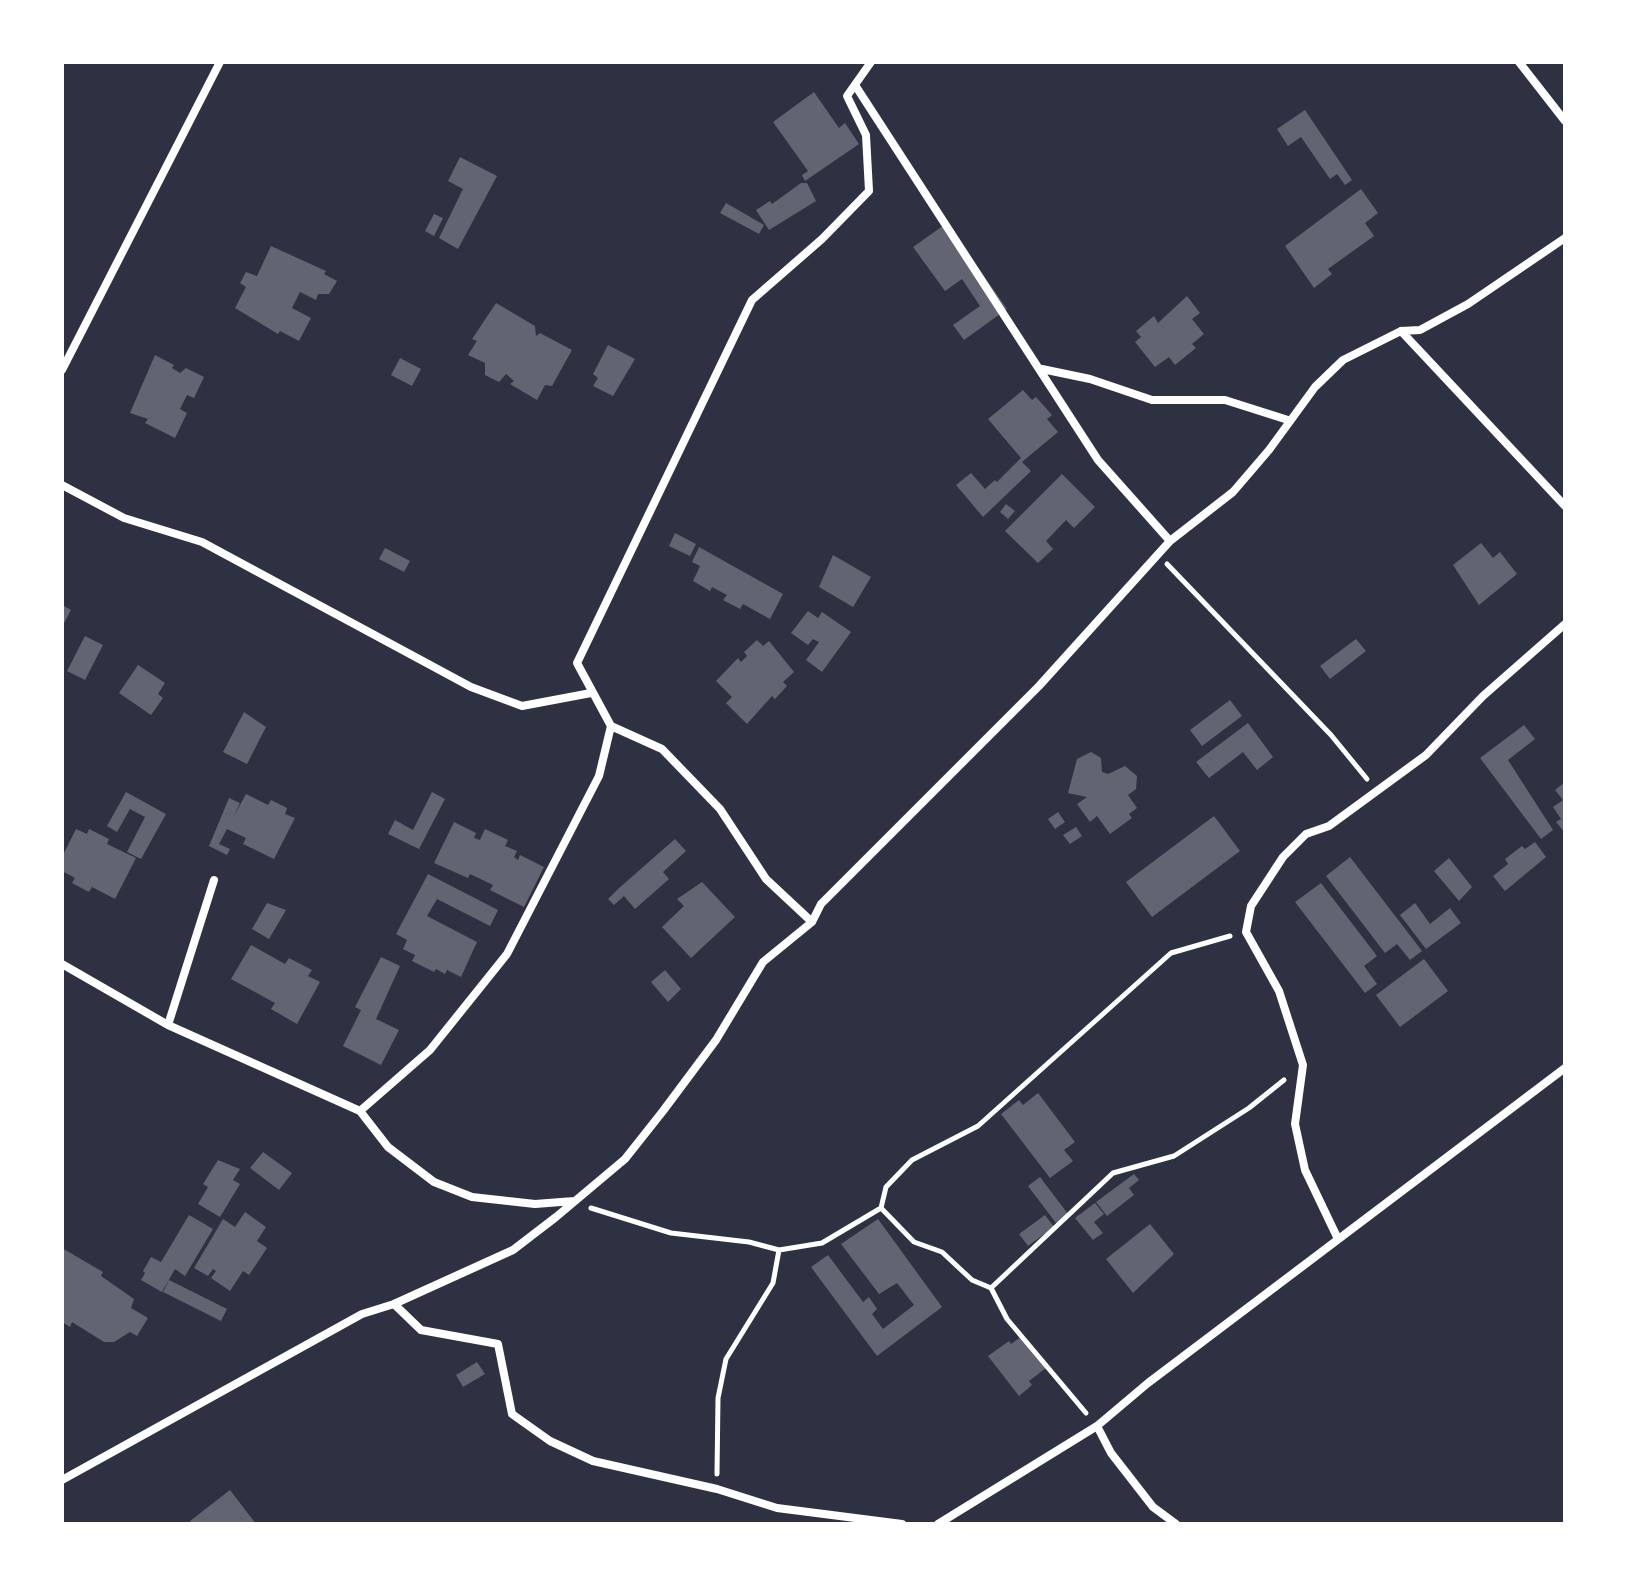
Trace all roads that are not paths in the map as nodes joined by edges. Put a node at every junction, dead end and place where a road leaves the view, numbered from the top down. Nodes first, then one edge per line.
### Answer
1 (220, 62) edge
2 (871, 62) edge
3 (1519, 62) edge
4 (855, 85) junction
5 (1565, 121) edge
6 (1565, 238) edge
7 (1401, 331) junction
8 (1042, 369) junction
9 (62, 370) edge
10 (1288, 420) junction
11 (62, 485) edge
12 (1565, 506) edge
13 (1170, 541) junction
14 (1565, 624) edge
15 (591, 693) junction
16 (611, 726) junction
17 (214, 880) dead end
18 (812, 922) junction
19 (62, 964) edge
20 (168, 1025) junction
21 (1565, 1068) edge
22 (360, 1111) junction
23 (575, 1201) junction
24 (1338, 1239) junction
25 (394, 1304) junction
26 (1097, 1426) junction
27 (62, 1480) edge
28 (902, 1524) edge
29 (938, 1524) edge
30 (1176, 1524) edge

1 - 9 street
2 - 4 street
3 - 5 street
4 - 8 street
4 - 15 street
6 - 7 street
7 - 10 street
7 - 12 street
8 - 10 street
8 - 13 street
10 - 13 street
11 - 15 street
13 - 18 street
14 - 24 street
15 - 16 street
16 - 18 street
16 - 22 street
17 - 20 street
18 - 23 street
19 - 20 street
20 - 22 street
21 - 24 street
22 - 23 street
23 - 25 street
24 - 26 street
25 - 27 street
25 - 28 street
26 - 29 street
26 - 30 street

